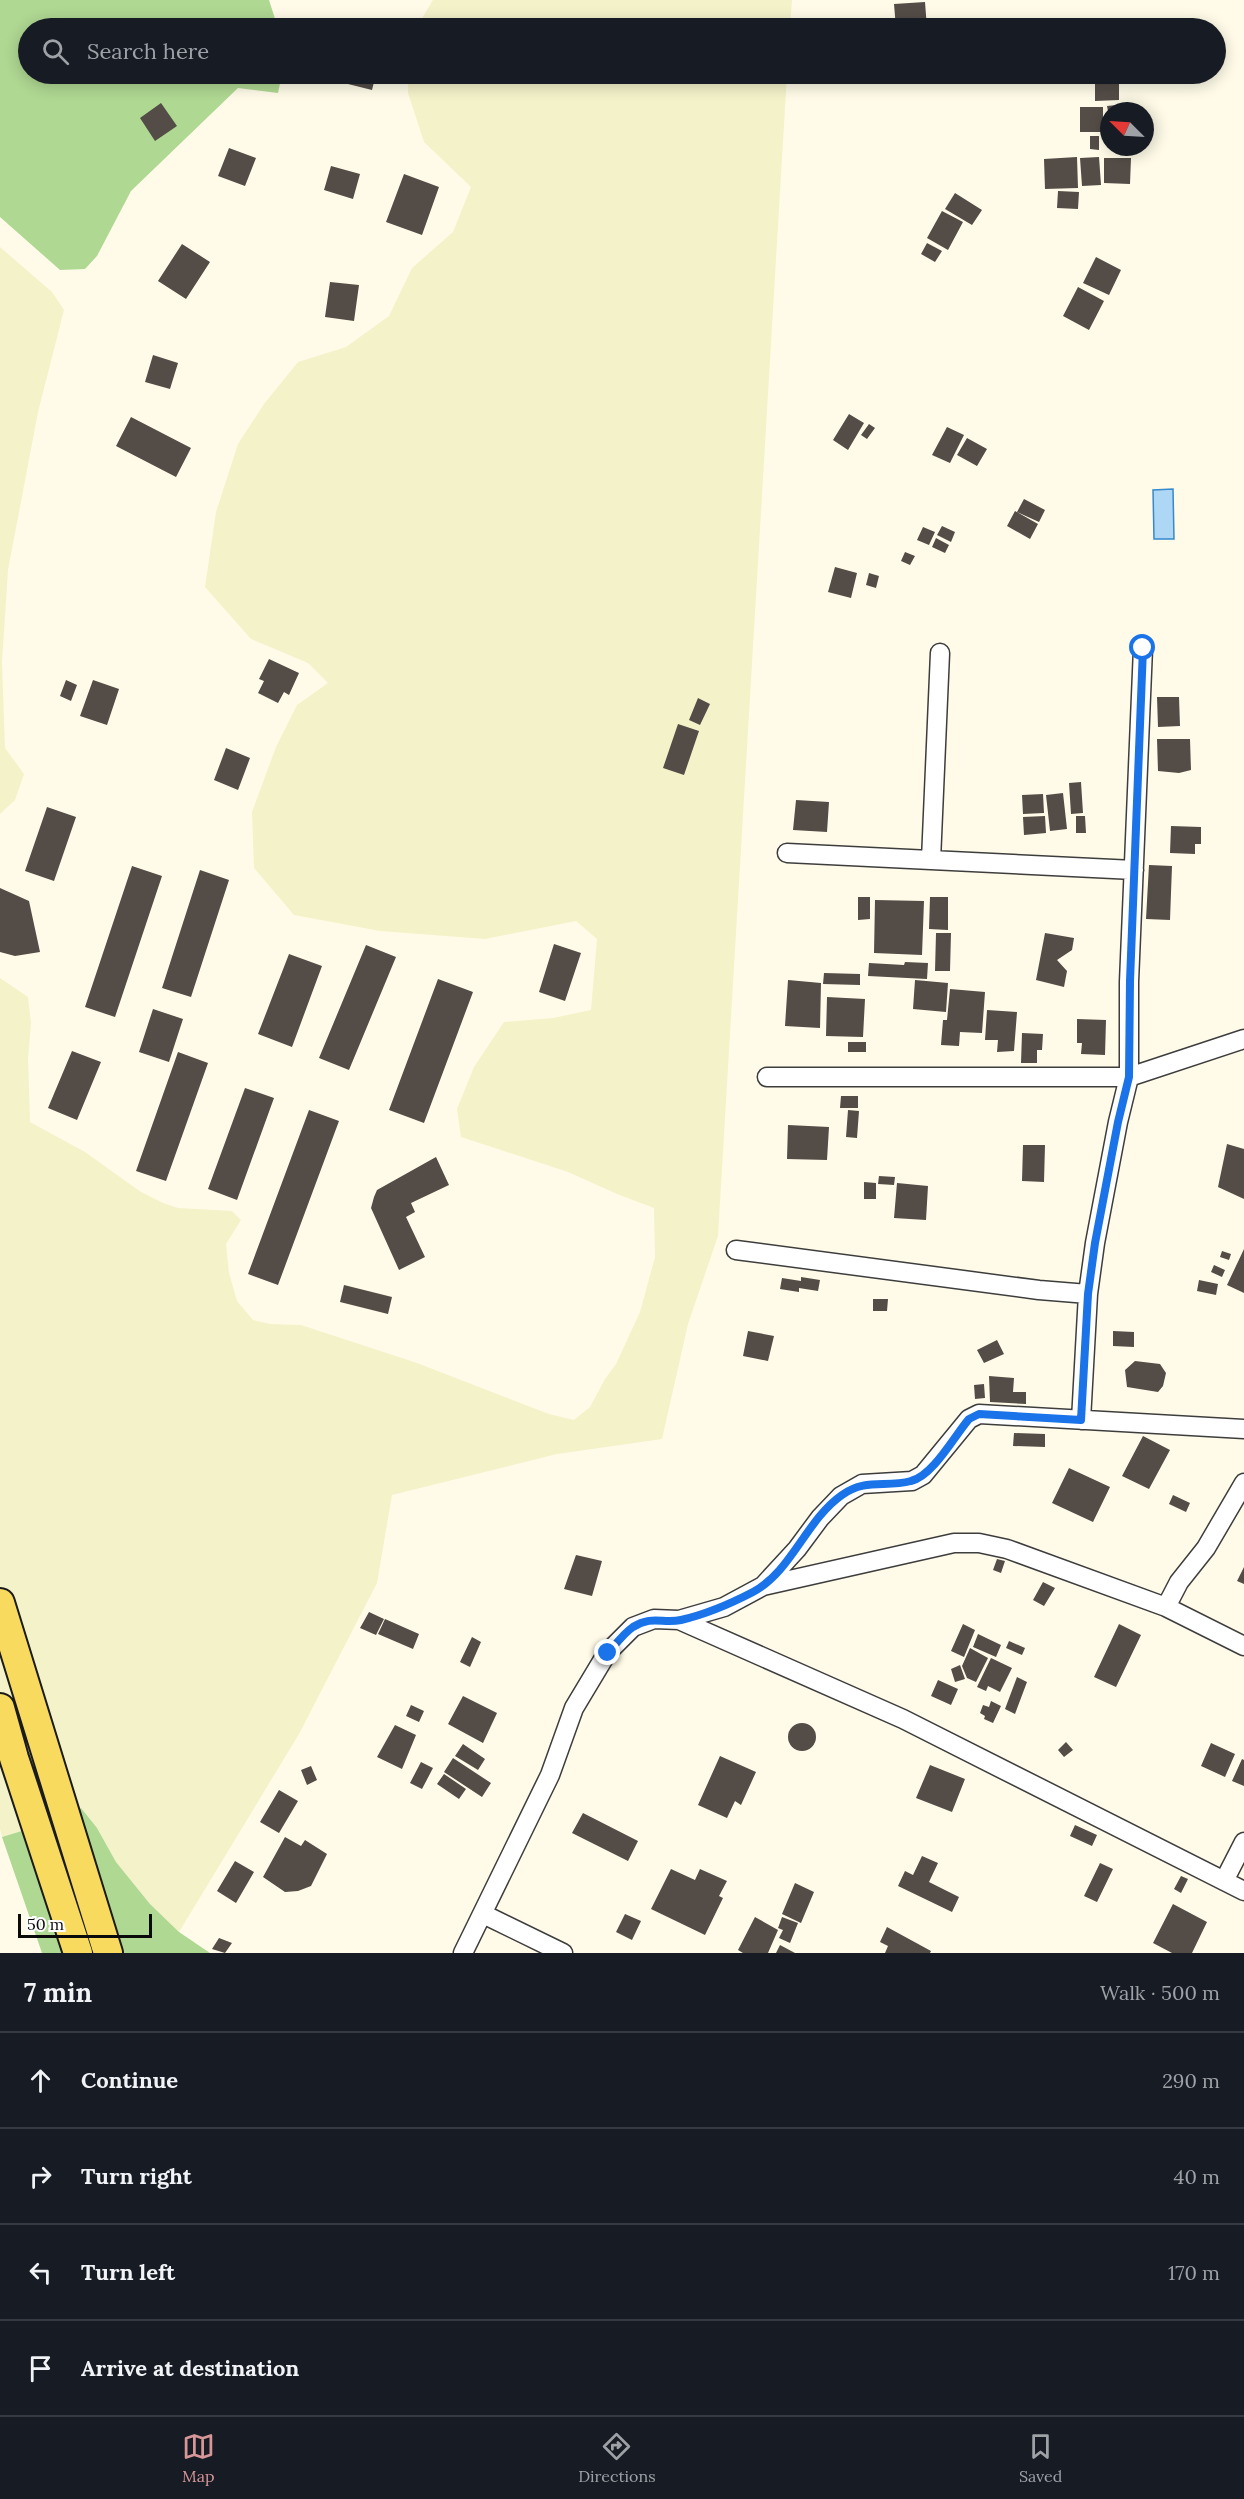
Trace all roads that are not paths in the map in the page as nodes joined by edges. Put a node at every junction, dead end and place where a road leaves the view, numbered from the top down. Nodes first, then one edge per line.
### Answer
1 (1143, 648) dead end
2 (940, 653) dead end
3 (787, 853) dead end
4 (931, 860) junction
5 (1134, 870) junction
6 (1244, 1039) edge
7 (767, 1077) dead end
8 (1129, 1077) junction
9 (736, 1251) dead end
10 (1088, 1294) junction
11 (1081, 1420) junction
12 (1244, 1429) edge
13 (1244, 1483) edge
14 (763, 1587) junction
15 (0, 1603) edge
16 (1166, 1607) junction
17 (679, 1620) junction
18 (1244, 1646) edge
19 (0, 1708) edge
20 (1244, 1842) edge
21 (1224, 1881) junction
22 (1244, 1891) edge
23 (483, 1914) junction
24 (78, 1953) edge
25 (108, 1953) edge
26 (463, 1953) edge
27 (563, 1953) edge

1 - 5 street
2 - 4 street
3 - 4 street
4 - 5 street
5 - 8 street
6 - 8 street
7 - 8 street
8 - 10 street
9 - 10 street
10 - 11 street
11 - 12 street
11 - 14 street
13 - 16 street
14 - 16 street
14 - 17 street
15 - 25 main road
16 - 18 street
17 - 21 street
17 - 23 street
19 - 24 main road
20 - 21 street
21 - 22 street
23 - 26 street
23 - 27 street

